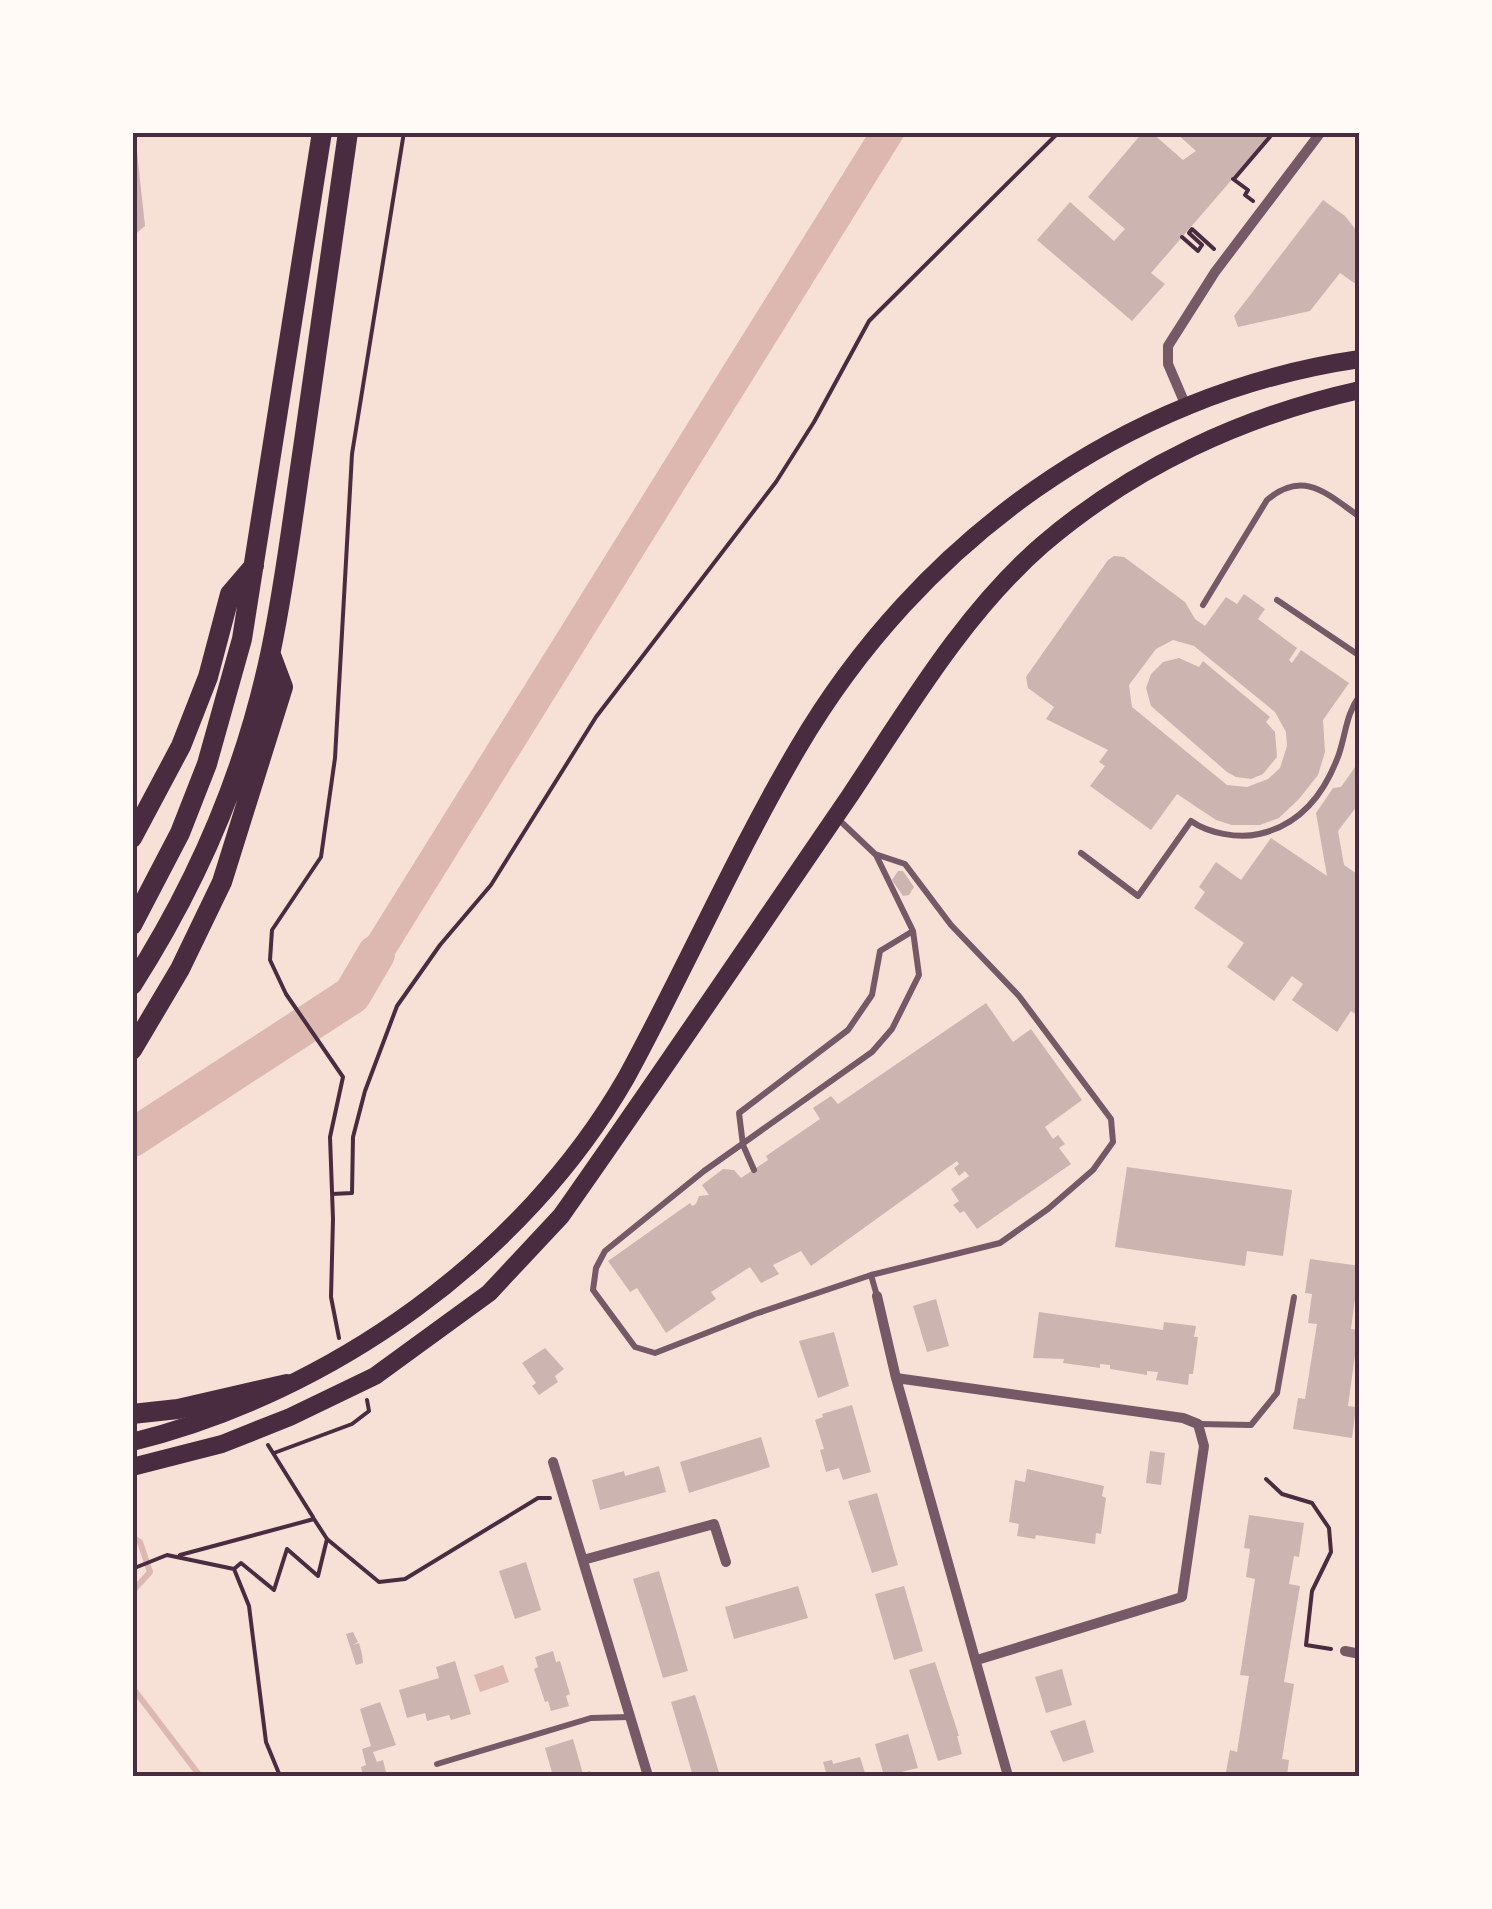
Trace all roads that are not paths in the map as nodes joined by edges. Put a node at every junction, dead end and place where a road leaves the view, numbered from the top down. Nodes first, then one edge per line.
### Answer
1 (322, 132) edge
2 (348, 132) edge
3 (1321, 132) edge
4 (1360, 359) edge
5 (1360, 390) edge
6 (1186, 406) junction
7 (1360, 517) edge
8 (255, 565) junction
9 (1277, 600) dead end
10 (1203, 604) dead end
11 (270, 653) junction
12 (1360, 656) edge
13 (1360, 695) edge
14 (836, 816) junction
15 (132, 838) edge
16 (1080, 853) dead end
17 (875, 854) junction
18 (132, 925) edge
19 (913, 931) junction
20 (132, 985) edge
21 (132, 1050) edge
22 (744, 1145) junction
23 (754, 1170) dead end
24 (871, 1275) junction
25 (878, 1296) joint
26 (1294, 1298) dead end
27 (896, 1378) junction
28 (287, 1384) junction
29 (132, 1414) edge
30 (1198, 1424) junction
31 (132, 1442) edge
32 (553, 1462) dead end
33 (132, 1468) edge
34 (583, 1560) junction
35 (726, 1562) dead end
36 (1346, 1652) road end
37 (1360, 1654) edge
38 (978, 1660) junction
39 (630, 1717) junction
40 (437, 1764) dead end
41 (648, 1776) edge
42 (1008, 1776) edge

1 - 8 highway
2 - 11 highway
3 - 6 street
4 - 6 main road
5 - 14 main road
6 - 28 main road
7 - 10 lane
8 - 15 highway
8 - 18 highway
9 - 12 lane
11 - 20 highway
11 - 21 highway
13 - 16 lane
14 - 17 lane
14 - 33 main road
17 - 19 lane
17 - 24 lane
19 - 22 lane
19 - 22 lane
22 - 23 lane
22 - 24 lane
24 - 25 lane
25 - 27 street
26 - 30 lane
27 - 30 street
27 - 38 street
28 - 29 highway
28 - 31 main road
30 - 38 street
32 - 34 street
34 - 35 street
34 - 39 street
36 - 37 street
38 - 42 street
39 - 40 lane
39 - 41 street

